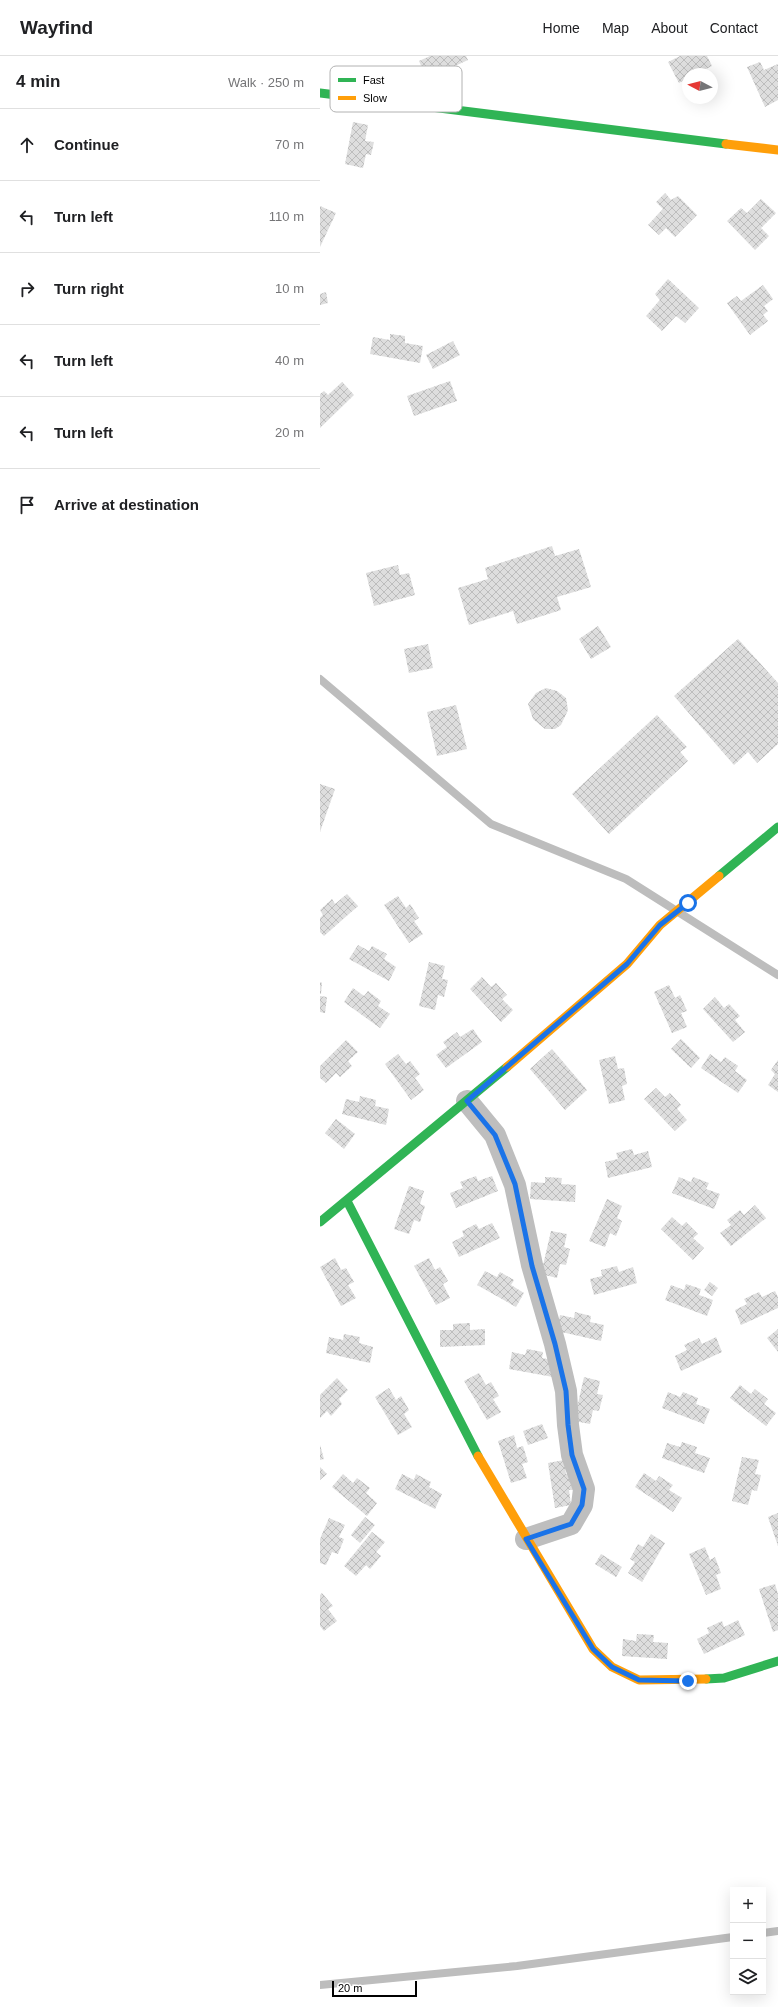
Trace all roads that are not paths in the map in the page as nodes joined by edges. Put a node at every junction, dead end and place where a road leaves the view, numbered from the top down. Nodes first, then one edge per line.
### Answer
1 (320, 93) edge
2 (330, 94) edge
3 (462, 111) edge
4 (778, 150) edge
5 (778, 827) edge
6 (467, 1101) junction
7 (347, 1201) junction
8 (322, 1215) edge
9 (526, 1539) junction
10 (778, 1661) edge

1 - 2 street
3 - 4 street
5 - 6 street
6 - 7 street
6 - 9 street
7 - 8 street
7 - 9 street
9 - 10 street

